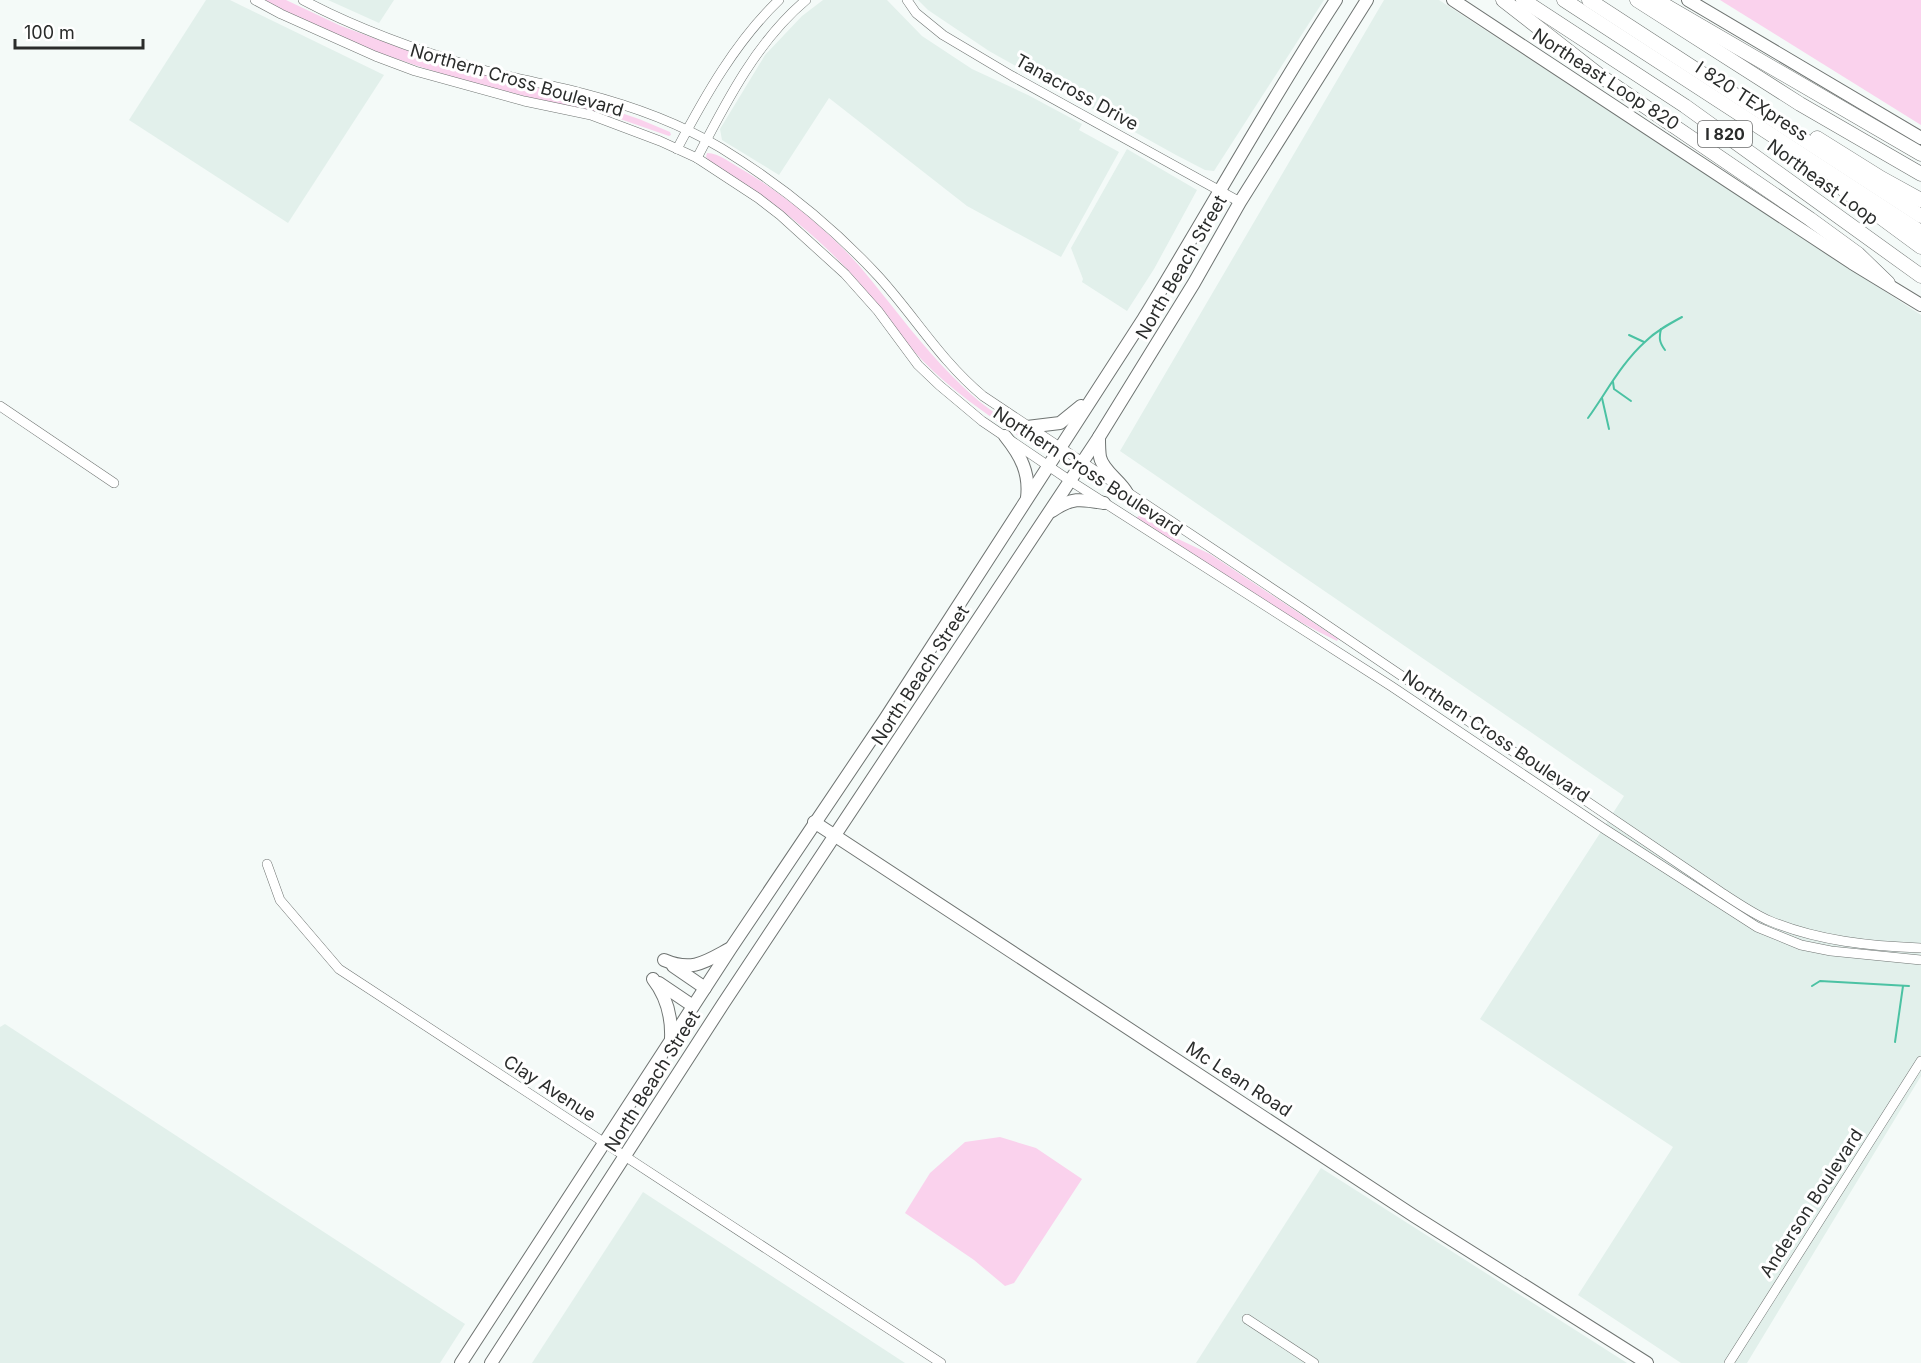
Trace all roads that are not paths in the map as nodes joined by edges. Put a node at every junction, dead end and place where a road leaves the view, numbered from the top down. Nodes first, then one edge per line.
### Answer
1 (255, 0) edge
2 (303, 0) edge
3 (779, 0) edge
4 (806, 0) edge
5 (907, 0) edge
6 (1336, 0) edge
7 (1367, 0) edge
8 (1453, 0) edge
9 (1503, 0) edge
10 (1523, 0) edge
11 (1564, 0) edge
12 (1589, 0) edge
13 (1636, 0) edge
14 (1656, 0) edge
15 (1688, 0) edge
16 (1674, 55) junction
17 (687, 130) junction
18 (1921, 138) edge
19 (706, 140) junction
20 (677, 148) junction
21 (1921, 154) edge
22 (697, 158) junction
23 (1921, 174) edge
24 (1833, 175) junction
25 (1219, 190) junction
26 (1921, 200) edge
27 (1240, 201) junction
28 (1921, 216) edge
29 (1921, 232) edge
30 (1921, 247) edge
31 (1921, 276) edge
32 (1888, 284) junction
33 (1921, 305) edge
34 (1101, 385) junction
35 (0, 406) edge
36 (1028, 427) junction
37 (1005, 436) junction
38 (1099, 437) junction
39 (1059, 448) junction
40 (1081, 463) junction
41 (1048, 466) junction
42 (1070, 480) junction
43 (114, 483) dead end
44 (1127, 493) junction
45 (1027, 500) junction
46 (1104, 503) junction
47 (1046, 515) junction
48 (1414, 685) junction
49 (1407, 696) junction
50 (814, 822) junction
51 (835, 837) junction
52 (267, 864) dead end
53 (730, 948) junction
54 (1921, 948) edge
55 (1921, 960) edge
56 (705, 988) junction
57 (693, 1006) junction
58 (671, 1040) junction
59 (1921, 1061) edge
60 (604, 1143) junction
61 (626, 1157) junction
62 (1247, 1319) dead end
63 (461, 1363) edge
64 (491, 1363) edge
65 (941, 1363) edge
66 (1314, 1363) edge
67 (1647, 1363) edge
68 (1729, 1363) edge

1 - 20 street, Northern Cross Boulevard
2 - 17 street, Northern Cross Boulevard
3 - 17 street
4 - 19 street
5 - 25 street, Tanacross Drive
6 - 25 main road, North Beach Street
7 - 27 main road, North Beach Street
8 - 32 main road, Northeast Loop 820
9 - 32 highway
10 - 31 highway, Northeast Loop / I 820
11 - 24 highway, I 820 TEXpress
12 - 16 highway, I 820 TEXpress
13 - 23 highway
14 - 21 highway
15 - 18 main road
16 - 26 highway
16 - 28 highway, I 820 TEXpress
17 - 19 street, Northern Cross Boulevard
17 - 20 street
19 - 22 street
19 - 36 street, Northern Cross Boulevard
20 - 22 street, Northern Cross Boulevard
22 - 37 street, Northern Cross Boulevard
24 - 29 highway, I 820 TEXpress
24 - 30 highway
25 - 27 street, Tanacross Drive
25 - 34 main road, North Beach Street
27 - 38 main road, North Beach Street
32 - 33 main road, Northeast Loop 820
34 - 36 main road
34 - 39 main road, North Beach Street
35 - 43 street
36 - 39 street, Northern Cross Boulevard
37 - 41 street, Northern Cross Boulevard
37 - 45 main road
38 - 40 main road, North Beach Street
38 - 44 main road
39 - 40 street, Northern Cross Boulevard
39 - 41 main road, North Beach Street
40 - 42 main road, North Beach Street
40 - 44 street, Northern Cross Boulevard
41 - 42 street, Northern Cross Boulevard
41 - 45 main road, North Beach Street
42 - 46 street, Northern Cross Boulevard
42 - 47 main road, North Beach Street
44 - 48 street, Northern Cross Boulevard
45 - 50 main road, North Beach Street
46 - 47 main road
46 - 49 street, Northern Cross Boulevard
47 - 51 main road, North Beach Street
48 - 49 street
48 - 54 street, Northern Cross Boulevard
49 - 55 street, Northern Cross Boulevard
50 - 51 main road, Mc Lean Road
50 - 53 main road, North Beach Street
51 - 61 main road, North Beach Street
51 - 67 main road, Mc Lean Road
52 - 60 street, Clay Avenue
53 - 56 main road, North Beach Street
53 - 56 main road
56 - 57 main road, North Beach Street
57 - 58 main road, North Beach Street
57 - 58 main road
58 - 60 main road, North Beach Street
59 - 68 street, Anderson Boulevard
60 - 61 street, Clay Avenue
60 - 63 main road, North Beach Street
61 - 64 main road, North Beach Street
61 - 65 street, Clay Avenue
62 - 66 street

